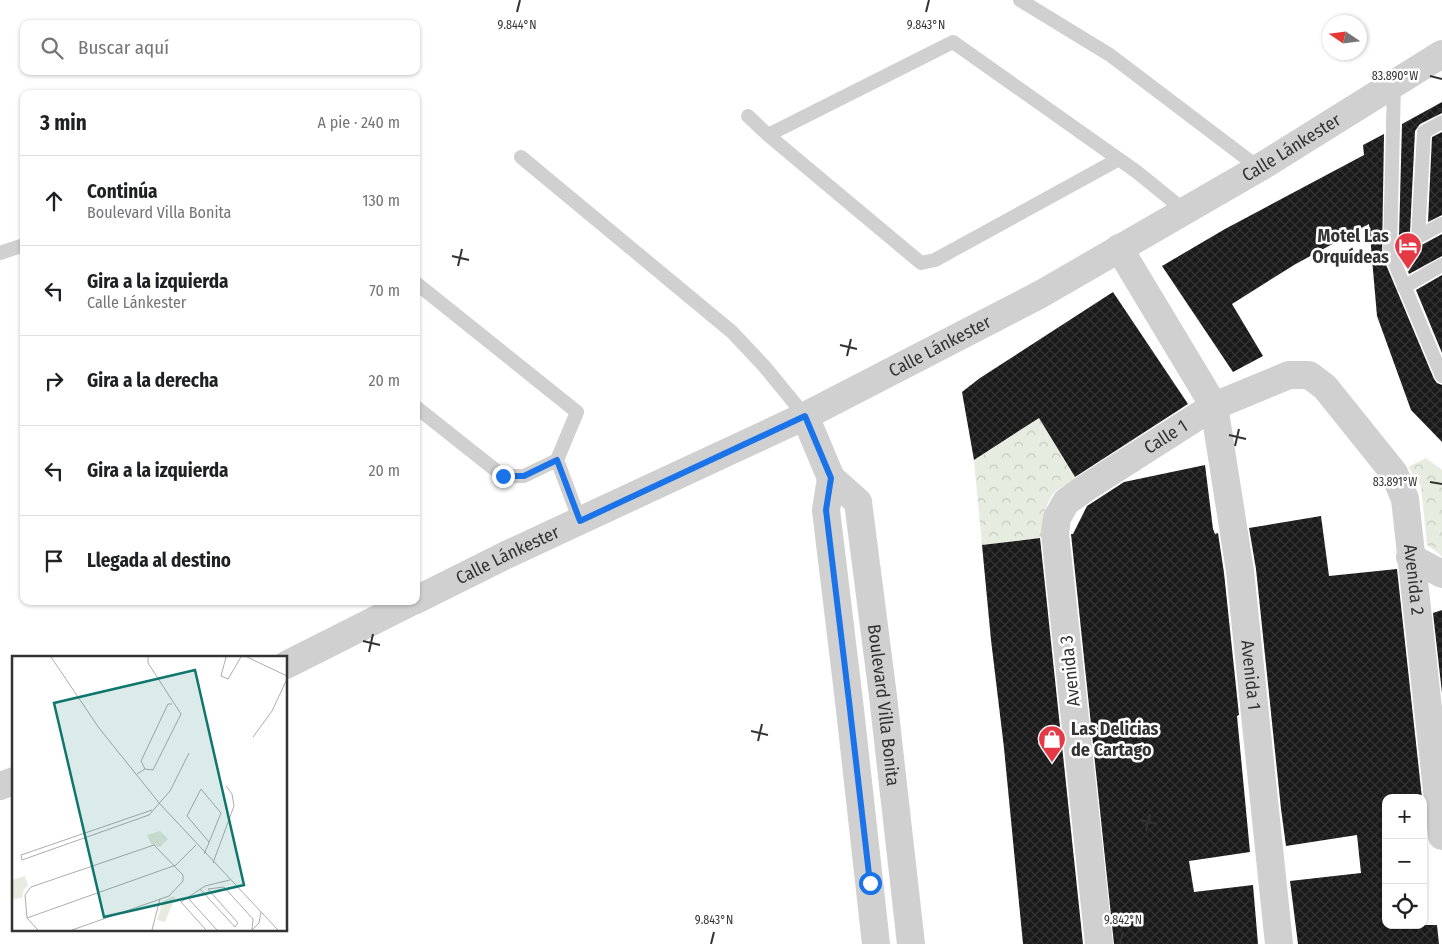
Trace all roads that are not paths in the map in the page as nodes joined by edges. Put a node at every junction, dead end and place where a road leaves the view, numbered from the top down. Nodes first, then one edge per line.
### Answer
1 (1020, 0) edge
2 (1442, 54) edge
3 (1394, 83) junction
4 (748, 116) dead end
5 (1442, 122) edge
6 (768, 135) junction
7 (521, 156) dead end
8 (1119, 159) junction
9 (1259, 168) junction
10 (1186, 211) junction
11 (1442, 224) edge
12 (1418, 237) junction
13 (20, 246) edge
14 (1119, 248) junction
15 (1390, 252) junction
16 (0, 253) edge
17 (1442, 265) edge
18 (420, 286) edge
19 (1404, 287) junction
20 (1289, 375) joint
21 (1442, 375) edge
22 (1214, 406) junction
23 (420, 411) edge
24 (805, 416) junction
25 (557, 460) junction
26 (831, 478) junction
27 (1057, 518) joint
28 (580, 521) junction
29 (1410, 557) junction
30 (1442, 574) edge
31 (420, 598) edge
32 (405, 605) edge
33 (288, 663) edge
34 (883, 696) junction
35 (849, 701) junction
36 (12, 782) edge
37 (0, 786) edge
38 (1442, 836) edge
39 (903, 877) junction
40 (870, 883) junction
41 (876, 944) edge
42 (910, 944) edge
43 (1099, 944) edge
44 (1279, 944) edge

1 - 9 lane
2 - 3 street, Calle Lánkester
3 - 9 street, Calle Lánkester
3 - 15 lane
4 - 6 lane
5 - 12 lane
6 - 8 lane
6 - 8 lane
7 - 24 lane
8 - 10 lane
9 - 10 street, Calle Lánkester
10 - 14 street, Calle Lánkester
11 - 12 lane
12 - 15 lane
13 - 16 lane
14 - 22 street
14 - 24 street, Calle Lánkester
15 - 19 lane
17 - 19 lane
18 - 25 lane
19 - 21 lane
20 - 22 street, Calle 1
20 - 29 street, Avenida 2
22 - 27 street, Calle 1
22 - 44 street, Avenida 1
23 - 25 lane
24 - 26 street, Boulevard Villa Bonita
24 - 28 street, Calle Lánkester
25 - 28 lane
26 - 34 street, Boulevard Villa Bonita
26 - 35 street, Boulevard Villa Bonita
27 - 43 street, Avenida 3
28 - 31 street, Calle Lánkester
29 - 30 street
29 - 38 street, Avenida 2
32 - 33 street, Calle Lánkester
34 - 35 street
34 - 39 street, Boulevard Villa Bonita
35 - 40 street, Boulevard Villa Bonita
36 - 37 street
39 - 40 street
39 - 42 street, Boulevard Villa Bonita
40 - 41 street, Boulevard Villa Bonita

